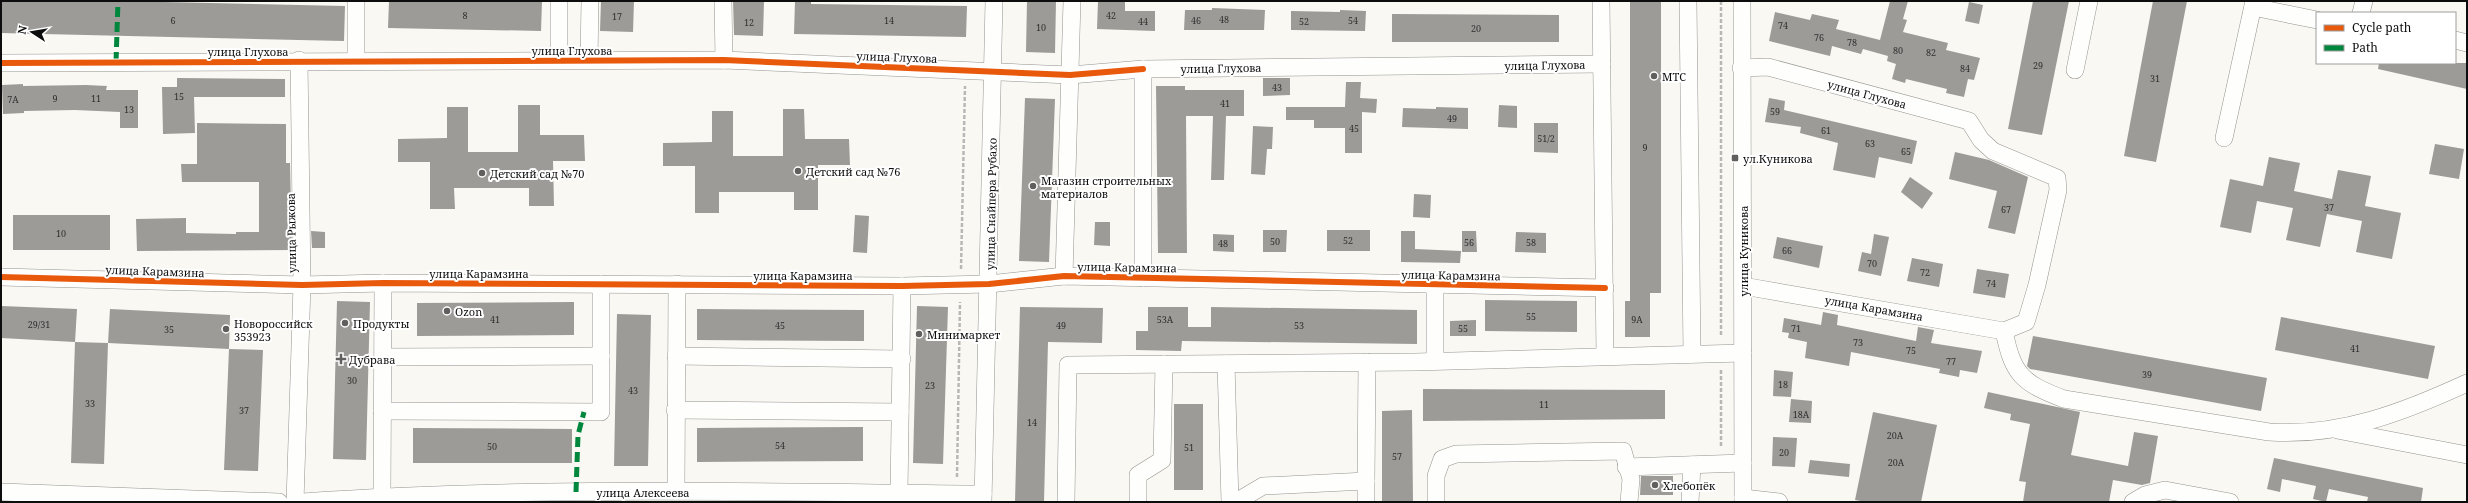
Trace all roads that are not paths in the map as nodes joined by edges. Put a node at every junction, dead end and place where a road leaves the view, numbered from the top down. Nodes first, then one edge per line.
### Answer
1 (356, 1) edge
2 (559, 1) edge
3 (590, 1) edge
4 (724, 1) edge
5 (994, 1) edge
6 (1072, 1) edge
7 (1602, 1) edge
8 (1688, 1) edge
9 (1742, 1) edge
10 (2089, 1) edge
11 (2364, 1) edge
12 (2253, 4) edge
13 (2361, 12) edge
14 (2316, 20) edge
15 (2456, 40) edge
16 (2467, 43) edge
17 (299, 60) junction
18 (356, 60) junction
19 (559, 60) junction
20 (589, 60) junction
21 (724, 60) junction
22 (1, 63) edge
23 (1602, 64) junction
24 (1741, 68) junction
25 (1143, 69) junction
26 (2076, 70) dead end
27 (994, 73) junction
28 (1070, 75) junction
29 (2224, 138) dead end
30 (1064, 276) junction
31 (1, 277) edge
32 (1143, 278) junction
33 (383, 283) junction
34 (601, 284) junction
35 (677, 284) junction
36 (989, 284) junction
37 (1435, 284) junction
38 (302, 285) junction
39 (902, 286) junction
40 (1744, 286) junction
41 (1604, 288) junction
42 (2004, 332) junction
43 (1744, 353) junction
44 (1692, 354) junction
45 (601, 356) junction
46 (676, 356) junction
47 (1605, 356) junction
48 (382, 357) junction
49 (902, 359) junction
50 (1434, 361) junction
51 (1366, 362) junction
52 (1164, 364) junction
53 (1226, 364) junction
54 (2467, 383) edge
55 (676, 410) junction
56 (382, 411) junction
57 (900, 412) junction
58 (2329, 428) junction
59 (2467, 455) edge
60 (1743, 463) junction
61 (1692, 465) junction
62 (1626, 467) junction
63 (1366, 481) junction
64 (676, 491) junction
65 (1, 492) edge
66 (900, 494) junction
67 (382, 496) junction
68 (983, 498) edge
69 (1743, 500) edge
70 (279, 502) edge
71 (295, 502) edge
72 (303, 502) edge
73 (1066, 502) edge
74 (1138, 502) edge
75 (1230, 502) edge
76 (1236, 502) edge
77 (1366, 502) edge
78 (1436, 502) edge
79 (1629, 502) edge
80 (1690, 502) edge
81 (1779, 502) edge
82 (2133, 502) edge
83 (2230, 502) edge

1 - 18 street
2 - 19 street
3 - 20 street
4 - 21 street
5 - 27 street, улица Снайпера Рубахо
6 - 28 street
7 - 23 street
8 - 44 street
9 - 24 street, улица Куникова
10 - 26 street
11 - 13 street
12 - 14 street
12 - 29 street
15 - 16 street
17 - 18 street, улица Глухова
17 - 22 street, улица Глухова
17 - 38 street, улица Рыжова
18 - 19 street, улица Глухова
19 - 20 street, улица Глухова
20 - 21 street, улица Глухова
21 - 27 street, улица Глухова
23 - 25 street, улица Глухова
23 - 41 street
24 - 40 street, улица Куникова
24 - 42 street, улица Глухова
25 - 28 street, улица Глухова
25 - 32 street
27 - 28 street, улица Глухова
27 - 36 street, улица Снайпера Рубахо
28 - 30 street
30 - 32 street, улица Карамзина
30 - 36 street, улица Карамзина
31 - 38 street, улица Карамзина
32 - 37 street, улица Карамзина
33 - 34 street, улица Карамзина
33 - 38 street, улица Карамзина
33 - 48 street
34 - 35 street, улица Карамзина
34 - 45 street
35 - 39 street, улица Карамзина
35 - 46 street
36 - 39 street, улица Карамзина
36 - 68 street, улица Снайпера Рубахо
37 - 41 street, улица Карамзина
37 - 50 street
38 - 71 street, улица Рыжова
39 - 49 street
40 - 42 street, улица Карамзина
40 - 43 street, улица Куникова
41 - 47 street
42 - 58 street
43 - 44 street
43 - 60 street, улица Куникова
44 - 47 street
45 - 48 street
45 - 56 street
46 - 49 street
46 - 55 street
47 - 50 street
48 - 56 street
49 - 57 street
50 - 51 street
51 - 53 street
51 - 63 street
52 - 53 street
52 - 73 street
52 - 74 street
53 - 75 street
54 - 58 street
55 - 57 street
55 - 64 street
56 - 67 street
57 - 66 street
58 - 59 street
60 - 61 street
60 - 69 street, улица Куникова
61 - 62 street
61 - 80 street
62 - 78 street
62 - 79 street
63 - 76 street
63 - 77 street
64 - 66 street, улица Алексеева
64 - 67 street, улица Алексеева
65 - 70 street
66 - 68 street, улица Алексеева
67 - 72 street, улица Алексеева
69 - 81 street
82 - 83 street

